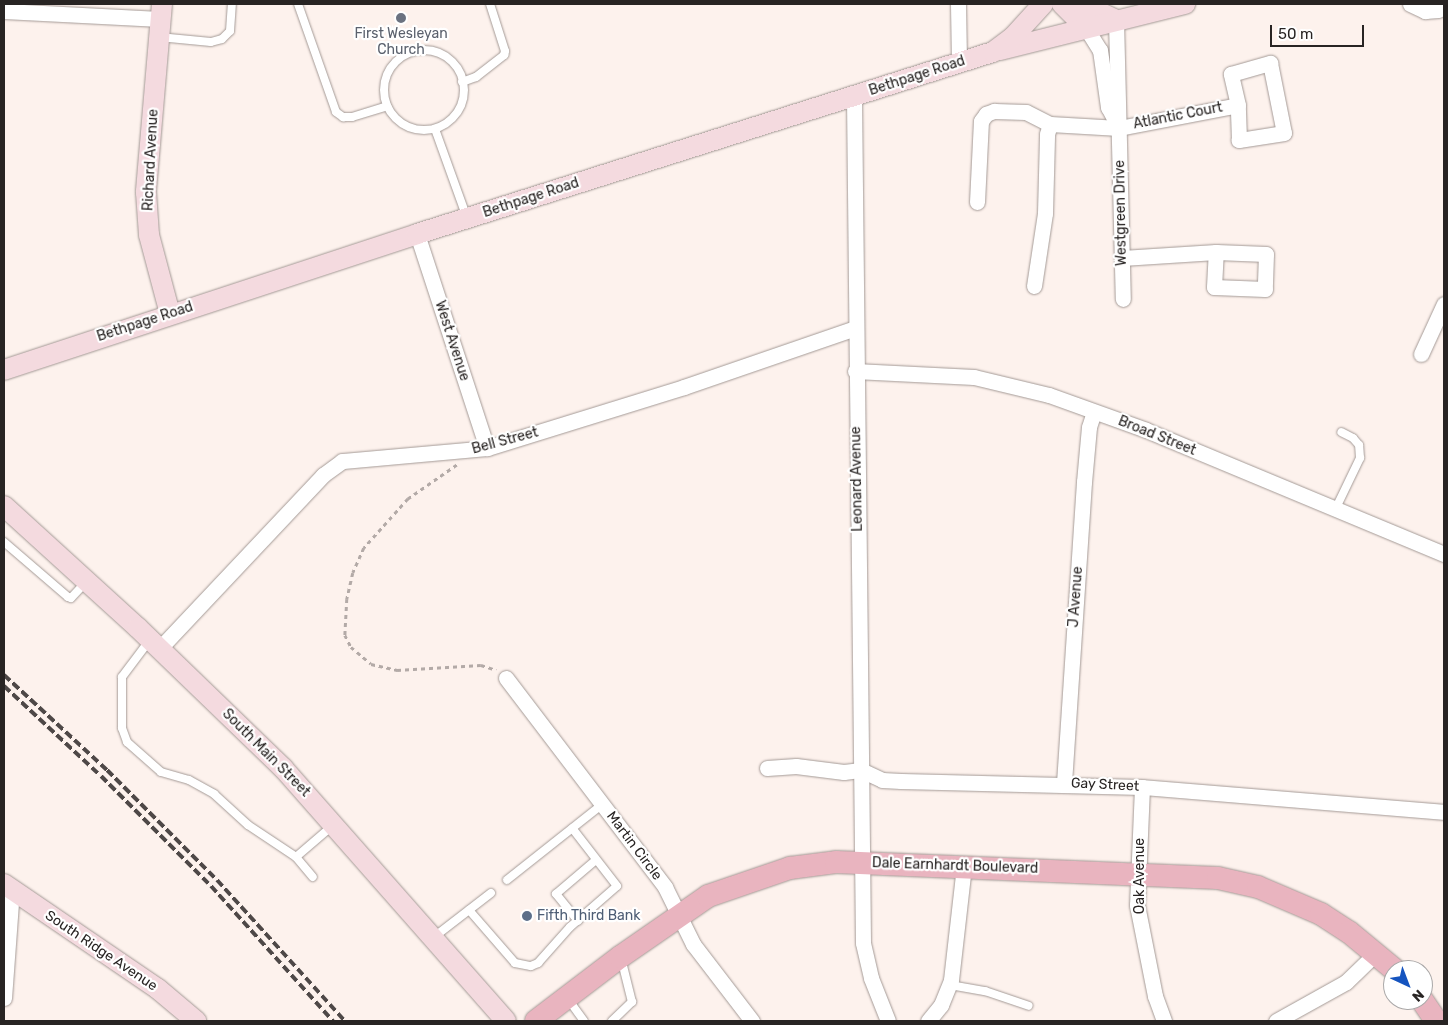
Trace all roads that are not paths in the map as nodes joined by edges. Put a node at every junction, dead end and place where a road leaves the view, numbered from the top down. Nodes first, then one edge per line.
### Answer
1 (232, 4) edge
2 (298, 4) edge
3 (490, 4) edge
4 (958, 4) edge
5 (1044, 4) edge
6 (1062, 4) edge
7 (1082, 4) edge
8 (1185, 4) edge
9 (1410, 4) edge
10 (1443, 4) edge
11 (87, 10) edge
12 (4, 11) edge
13 (160, 20) edge
14 (1116, 20) junction
15 (1086, 28) junction
16 (994, 52) junction
17 (959, 62) junction
18 (462, 82) junction
19 (854, 97) junction
20 (1238, 105) junction
21 (387, 106) junction
22 (1050, 124) junction
23 (1119, 128) junction
24 (435, 129) junction
25 (977, 202) dead end
26 (467, 218) junction
27 (417, 234) junction
28 (1216, 252) dead end
29 (1122, 258) junction
30 (1034, 286) dead end
31 (1123, 299) dead end
32 (1444, 304) edge
33 (170, 314) junction
34 (855, 328) junction
35 (1421, 354) dead end
36 (4, 370) edge
37 (855, 371) junction
38 (1094, 412) junction
39 (1342, 432) dead end
40 (487, 448) junction
41 (1335, 510) junction
42 (6, 512) edge
43 (4, 542) edge
44 (1444, 554) edge
45 (87, 581) junction
46 (155, 644) junction
47 (506, 678) road end
48 (767, 768) dead end
49 (861, 770) junction
50 (1064, 783) junction
51 (1142, 787) junction
52 (602, 804) junction
53 (1444, 812) edge
54 (334, 824) junction
55 (572, 828) junction
56 (296, 857) junction
57 (596, 860) junction
58 (862, 862) junction
59 (964, 866) junction
60 (1137, 875) junction
61 (313, 877) dead end
62 (507, 880) dead end
63 (8, 887) edge
64 (491, 893) dead end
65 (470, 910) junction
66 (679, 914) junction
67 (578, 921) junction
68 (434, 937) junction
69 (1376, 953) junction
70 (620, 957) junction
71 (1384, 960) edge
72 (950, 985) junction
73 (4, 998) edge
74 (567, 998) junction
75 (1028, 1006) dead end
76 (1429, 1010) edge
77 (1293, 1017) edge
78 (196, 1021) edge
79 (506, 1021) edge
80 (536, 1021) edge
81 (584, 1021) edge
82 (612, 1021) edge
83 (752, 1021) edge
84 (888, 1021) edge
85 (928, 1021) edge
86 (1164, 1021) edge
87 (1276, 1021) edge
88 (1436, 1021) edge

1 - 13 lane
2 - 21 lane
3 - 18 lane
4 - 17 street
5 - 16 main road, Bethpage Road
6 - 15 main road
7 - 14 main road
8 - 14 main road
9 - 10 street
11 - 12 street
11 - 13 street
13 - 33 main road, Richard Avenue
14 - 15 main road
14 - 23 street, Westgreen Drive
15 - 16 main road
15 - 23 street, Westgreen Drive
16 - 17 main road, Bethpage Road
17 - 19 main road, Bethpage Road
18 - 21 lane
18 - 24 lane
19 - 26 main road, Bethpage Road
19 - 34 street, Leonard Avenue
20 - 20 street, Atlantic Court
20 - 23 street, Atlantic Court
21 - 24 lane
22 - 23 street, Atlantic Court
22 - 25 street
22 - 30 street
23 - 29 street, Westgreen Drive
24 - 26 lane
26 - 27 main road, Bethpage Road
27 - 33 main road, Bethpage Road
27 - 40 street, West Avenue
28 - 29 street
29 - 31 street, Westgreen Drive
32 - 35 street
33 - 36 main road, Bethpage Road
34 - 37 street, Leonard Avenue
34 - 40 street, Bell Street
37 - 38 street, Broad Street
37 - 49 street, Leonard Avenue
38 - 41 street, Broad Street
38 - 50 street, J Avenue
39 - 41 lane
40 - 46 street, Bell Street
41 - 44 street, Broad Street
42 - 45 main road, South Main Street
43 - 45 lane
45 - 46 main road, South Main Street
46 - 54 main road, South Main Street
46 - 56 lane
47 - 52 street, Martin Circle
48 - 49 street, Gay Street
49 - 50 street, Gay Street
49 - 58 street, Leonard Avenue
50 - 51 street, Gay Street
51 - 53 street, Gay Street
51 - 60 street, Oak Avenue
52 - 55 lane
52 - 66 street, Martin Circle
54 - 56 lane
54 - 68 main road, South Main Street
55 - 57 lane
55 - 62 lane
56 - 61 lane
57 - 67 lane
57 - 67 lane
58 - 59 main road, Dale Earnhardt Boulevard
58 - 66 main road, Dale Earnhardt Boulevard
58 - 84 street
59 - 60 main road, Dale Earnhardt Boulevard
59 - 72 street
60 - 69 main road, Dale Earnhardt Boulevard
60 - 86 street, Oak Avenue
63 - 73 street
63 - 78 main road, South Ridge Avenue
64 - 65 lane
65 - 67 lane
65 - 68 lane
66 - 70 main road, Dale Earnhardt Boulevard
66 - 83 street, Martin Circle
68 - 79 main road, South Main Street
69 - 71 main road, Dale Earnhardt Boulevard
69 - 77 street
70 - 74 main road, Dale Earnhardt Boulevard
70 - 82 lane
72 - 75 lane
72 - 85 street
74 - 80 main road, Dale Earnhardt Boulevard
74 - 81 lane
76 - 88 main road
77 - 87 street

